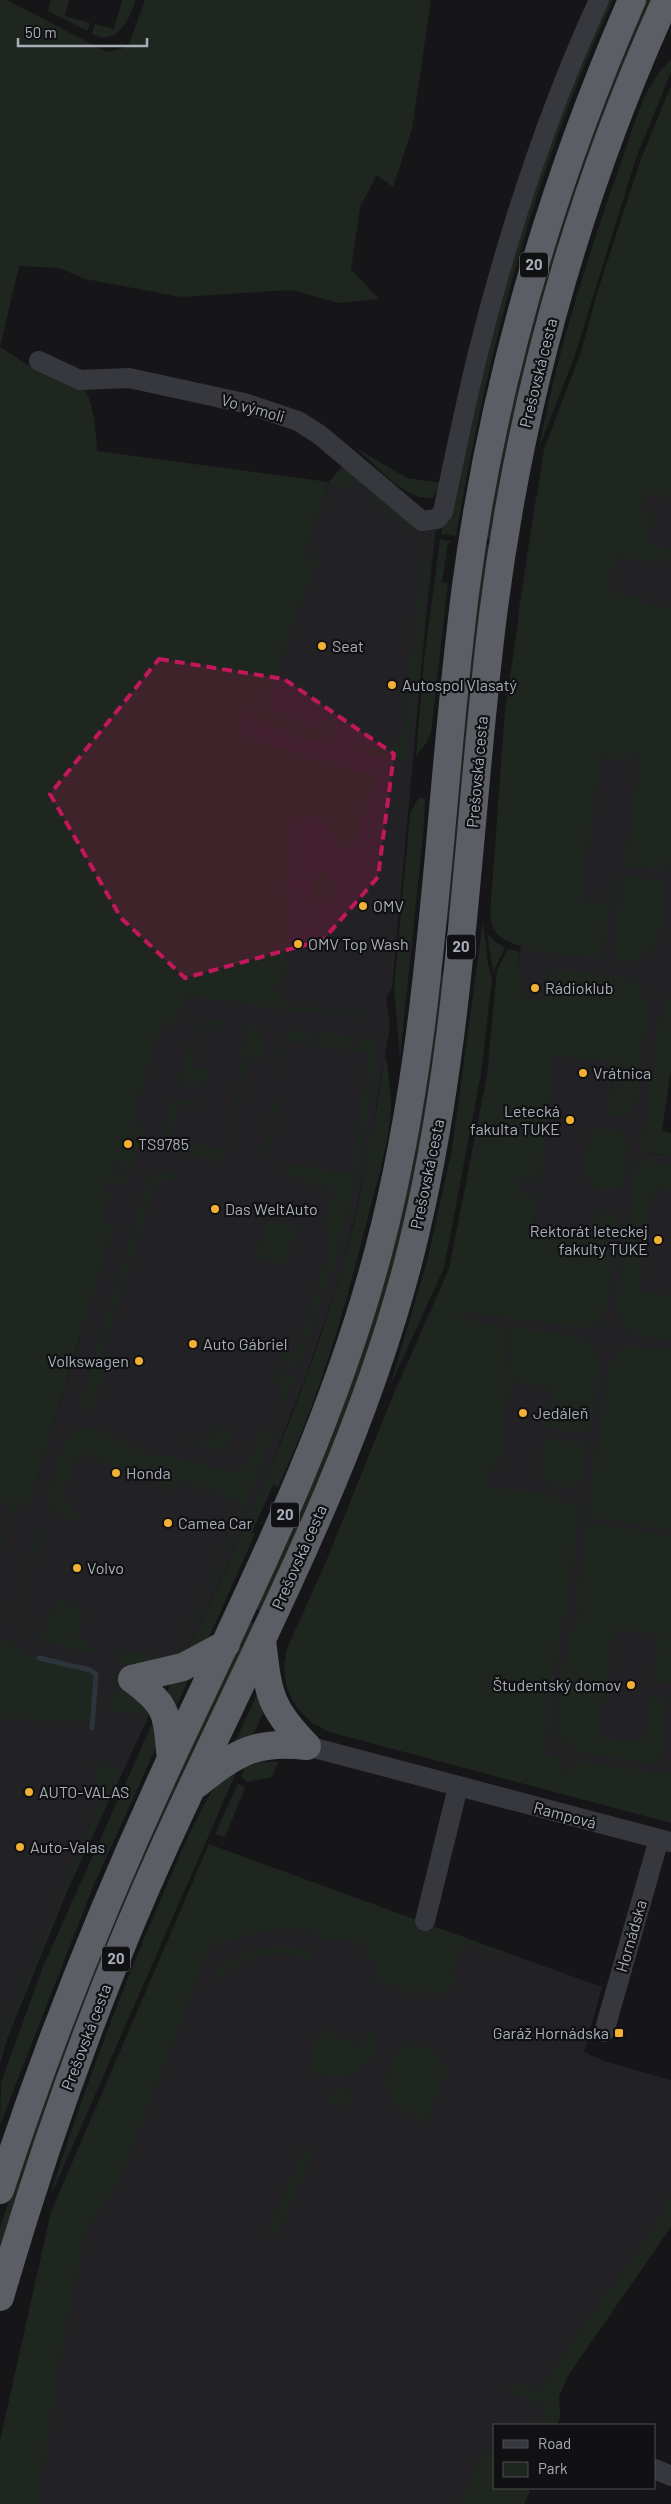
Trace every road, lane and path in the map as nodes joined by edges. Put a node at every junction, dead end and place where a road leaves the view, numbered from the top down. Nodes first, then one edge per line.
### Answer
1 (599, 0) edge
2 (632, 0) edge
3 (666, 0) edge
4 (39, 361) dead end
5 (262, 1640) junction
6 (226, 1644) junction
7 (307, 1746) junction
8 (171, 1759) junction
9 (458, 1787) junction
10 (192, 1788) junction
11 (665, 1841) edge
12 (424, 1920) dead end
13 (604, 2032) dead end
14 (0, 2190) edge
15 (0, 2297) edge
16 (656, 2469) edge
17 (671, 2476) edge

1 - 4 street, Vo výmoli
2 - 6 highway, Prešovská cesta / 20
3 - 5 highway, Prešovská cesta / 20
5 - 7 highway
5 - 10 highway, Prešovská cesta / 20
6 - 8 highway, Prešovská cesta / 20
6 - 8 highway
7 - 9 street, Rampová
7 - 10 highway
8 - 14 highway, Prešovská cesta / 20
9 - 11 street, Rampová
9 - 12 street
10 - 15 highway, Prešovská cesta / 20
11 - 13 street, Hornádska
16 - 17 street

